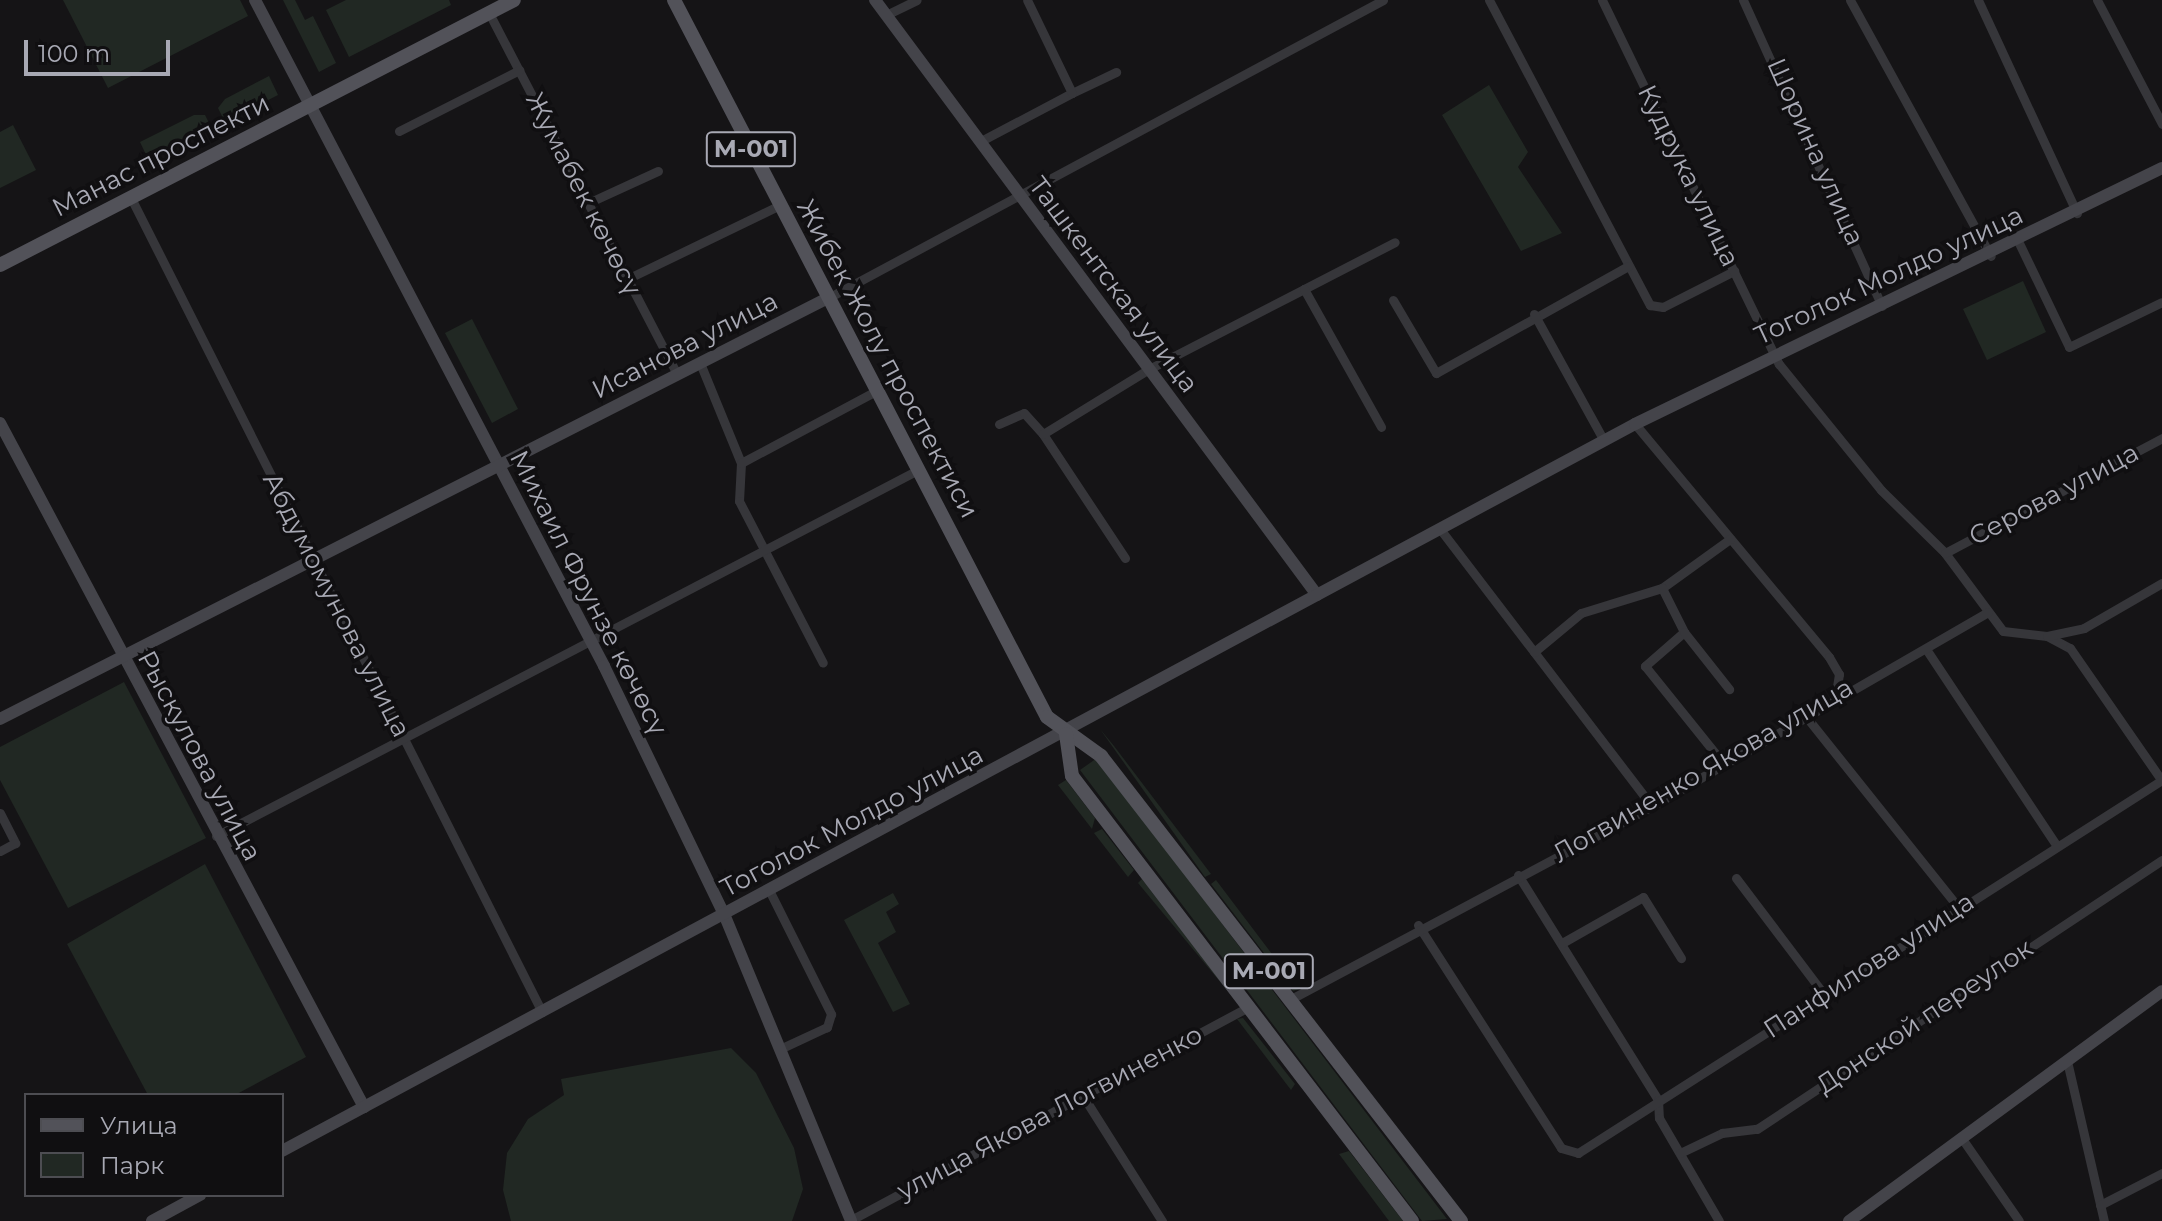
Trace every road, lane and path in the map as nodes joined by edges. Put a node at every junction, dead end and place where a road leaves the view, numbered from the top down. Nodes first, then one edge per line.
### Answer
1 (255, 0) edge
2 (514, 0) edge
3 (674, 0) edge
4 (875, 0) edge
5 (917, 0) edge
6 (1027, 0) edge
7 (1383, 0) edge
8 (1489, 0) edge
9 (1602, 0) edge
10 (1743, 0) edge
11 (1850, 0) edge
12 (1978, 0) edge
13 (2097, 0) edge
14 (489, 13) junction
15 (886, 15) junction
16 (519, 70) junction
17 (1116, 72) dead end
18 (1072, 93) junction
19 (308, 107) junction
20 (2162, 124) edge
21 (399, 131) dead end
22 (979, 142) junction
23 (2162, 168) edge
24 (658, 171) dead end
25 (131, 198) junction
26 (1020, 199) junction
27 (588, 203) junction
28 (780, 205) junction
29 (2077, 213) junction
30 (1395, 242) dead end
31 (2019, 243) junction
32 (1991, 257) junction
33 (0, 265) edge
34 (1628, 266) junction
35 (1734, 271) junction
36 (627, 279) junction
37 (1304, 289) junction
38 (828, 298) junction
39 (1393, 300) dead end
40 (2162, 302) edge
41 (1882, 306) junction
42 (1534, 314) junction
43 (1772, 353) junction
44 (700, 363) junction
45 (1149, 369) junction
46 (677, 374) junction
47 (876, 391) junction
48 (0, 423) edge
49 (999, 424) dead end
50 (1635, 424) junction
51 (1381, 427) dead end
52 (1043, 434) junction
53 (2162, 438) edge
54 (1604, 441) junction
55 (741, 463) junction
56 (499, 467) junction
57 (918, 470) junction
58 (1440, 529) junction
59 (1730, 539) junction
60 (763, 550) junction
61 (1945, 553) junction
62 (1125, 558) dead end
63 (313, 559) junction
64 (2162, 583) edge
65 (1662, 588) junction
66 (1317, 595) junction
67 (1988, 612) junction
68 (1684, 632) junction
69 (2047, 636) junction
70 (590, 637) junction
71 (1926, 649) junction
72 (1534, 652) junction
73 (122, 658) junction
74 (823, 663) dead end
75 (1729, 689) dead end
76 (1836, 694) junction
77 (1804, 714) junction
78 (0, 719) edge
79 (1066, 734) junction
80 (402, 735) junction
81 (2162, 757) edge
82 (1723, 763) junction
83 (2152, 765) junction
84 (2162, 780) edge
85 (1652, 806) junction
86 (0, 813) edge
87 (216, 836) junction
88 (2056, 845) junction
89 (0, 851) edge
90 (2162, 860) edge
91 (1518, 875) junction
92 (1736, 878) dead end
93 (769, 890) junction
94 (1957, 906) junction
95 (724, 914) junction
96 (1418, 925) junction
97 (1562, 943) junction
98 (1681, 958) dead end
99 (2162, 991) edge
100 (1826, 997) junction
101 (1291, 999) junction
102 (1250, 1006) junction
103 (542, 1012) junction
104 (782, 1048) junction
105 (2067, 1061) junction
106 (1083, 1096) junction
107 (1658, 1100) junction
108 (364, 1107) junction
109 (1963, 1140) junction
110 (284, 1150) edge
111 (1680, 1153) junction
112 (2162, 1173) edge
113 (196, 1197) edge
114 (2100, 1205) junction
115 (152, 1221) edge
116 (851, 1221) edge
117 (1162, 1221) edge
118 (1412, 1221) edge
119 (1461, 1221) edge
120 (1719, 1221) edge
121 (1849, 1221) edge
122 (2019, 1221) edge
123 (2104, 1221) edge

1 - 19 main road, Михаил Фрунзе көчөсү
2 - 14 main road, Манас проспекти
3 - 28 main road, Жибек Жолу проспектиси / М-001
4 - 15 main road, Ташкентская улица
5 - 15 street
6 - 18 street
7 - 26 street, Исанова улица
8 - 34 street
9 - 35 street, Кудрука улица
10 - 41 street, Шорина улица
11 - 32 street
12 - 29 street
13 - 20 street
14 - 16 street, Жумабек көчөсү
14 - 19 main road, Манас проспекти
15 - 22 main road, Ташкентская улица
16 - 21 street
16 - 27 street, Жумабек көчөсү
17 - 18 street
18 - 22 street
19 - 25 main road, Манас проспекти
19 - 56 main road, Михаил Фрунзе көчөсү
22 - 26 main road, Ташкентская улица
23 - 29 main road, Тоголок Молдо улица
24 - 27 street
25 - 33 main road, Манас проспекти
25 - 63 street, Абдумомунова улица
26 - 38 street, Исанова улица
26 - 45 main road, Ташкентская улица
27 - 36 street, Жумабек көчөсү
28 - 36 street
28 - 38 main road, Жибек Жолу проспектиси / М-001
29 - 31 main road, Тоголок Молдо улица
30 - 37 street
31 - 32 main road, Тоголок Молдо улица
31 - 40 street
32 - 41 main road, Тоголок Молдо улица
34 - 35 street
34 - 42 street
35 - 43 street, Кудрука улица
36 - 46 street, Жумабек көчөсү
37 - 45 street
37 - 51 street
38 - 44 main road, Исанова улица
38 - 47 main road, Жибек Жолу проспектиси / М-001
39 - 42 street
41 - 43 main road, Тоголок Молдо улица
42 - 54 street
43 - 50 main road, Тоголок Молдо улица
43 - 61 street, Кудрука улица
44 - 46 main road, Исанова улица
44 - 55 street
45 - 52 street
45 - 66 main road, Ташкентская улица
46 - 56 main road, Исанова улица
47 - 55 street
47 - 57 main road, Жибек Жолу проспектиси / М-001
48 - 73 main road, Рыскулова улица
49 - 52 street
50 - 54 main road, Тоголок Молдо улица
50 - 59 street
52 - 62 street
53 - 61 street, Серова улица
54 - 58 main road, Тоголок Молдо улица
55 - 60 street
56 - 63 main road, Исанова улица
56 - 70 main road, Михаил Фрунзе көчөсү
57 - 60 street
57 - 79 main road, Жибек Жолу проспектиси / М-001
58 - 66 main road, Тоголок Молдо улица
58 - 72 street
59 - 65 street
59 - 76 street
60 - 70 street
60 - 74 street
61 - 67 street, Кудрука улица
63 - 73 main road, Исанова улица
63 - 80 street, Абдумомунова улица
64 - 69 street
65 - 68 street
65 - 72 street
66 - 79 main road, Тоголок Молдо улица
67 - 69 street, Кудрука улица
67 - 71 street, Логвиненко Якова улица
68 - 75 street
68 - 82 street
69 - 83 street
70 - 80 street
70 - 95 main road, Михаил Фрунзе көчөсү
71 - 76 street, Логвиненко Якова улица
71 - 88 street
72 - 85 street
73 - 78 main road, Исанова улица
73 - 87 main road, Рыскулова улица
76 - 77 street, Логвиненко Якова улица
77 - 82 street, Логвиненко Якова улица
77 - 94 street
79 - 93 main road, Тоголок Молдо улица
79 - 101 main road, Жибек Жолу проспектиси / М-001
79 - 102 main road, М-001
80 - 87 street
80 - 103 street, Абдумомунова улица
81 - 83 street
82 - 85 street, Логвиненко Якова улица
83 - 84 street
84 - 88 street, Панфилова улица
85 - 91 street, Логвиненко Якова улица
86 - 89 street
87 - 108 main road, Рыскулова улица
88 - 94 street, Панфилова улица
90 - 111 street, Донской переулок
91 - 96 street, Логвиненко Якова улица
91 - 97 street
92 - 100 street
93 - 95 main road, Тоголок Молдо улица
93 - 104 street
94 - 100 street, Панфилова улица
95 - 103 main road, Тоголок Молдо улица
95 - 104 main road, Михаил Фрунзе көчөсү
96 - 101 street, Логвиненко Якова улица
96 - 107 street, Панфилова улица
97 - 98 street
97 - 107 street
99 - 105 main road
100 - 107 street, Панфилова улица
101 - 119 main road, Жибек Жолу проспектиси / М-001
102 - 106 street, улица Якова Логвиненко
102 - 118 main road, М-001
103 - 108 main road, Тоголок Молдо улица
104 - 116 main road, Михаил Фрунзе көчөсү
105 - 109 main road
105 - 114 street
106 - 116 street, улица Якова Логвиненко
106 - 117 street
107 - 111 street
108 - 110 main road, Тоголок Молдо улица
109 - 121 main road
109 - 122 street
111 - 120 street
112 - 114 street
113 - 115 main road
114 - 123 street

